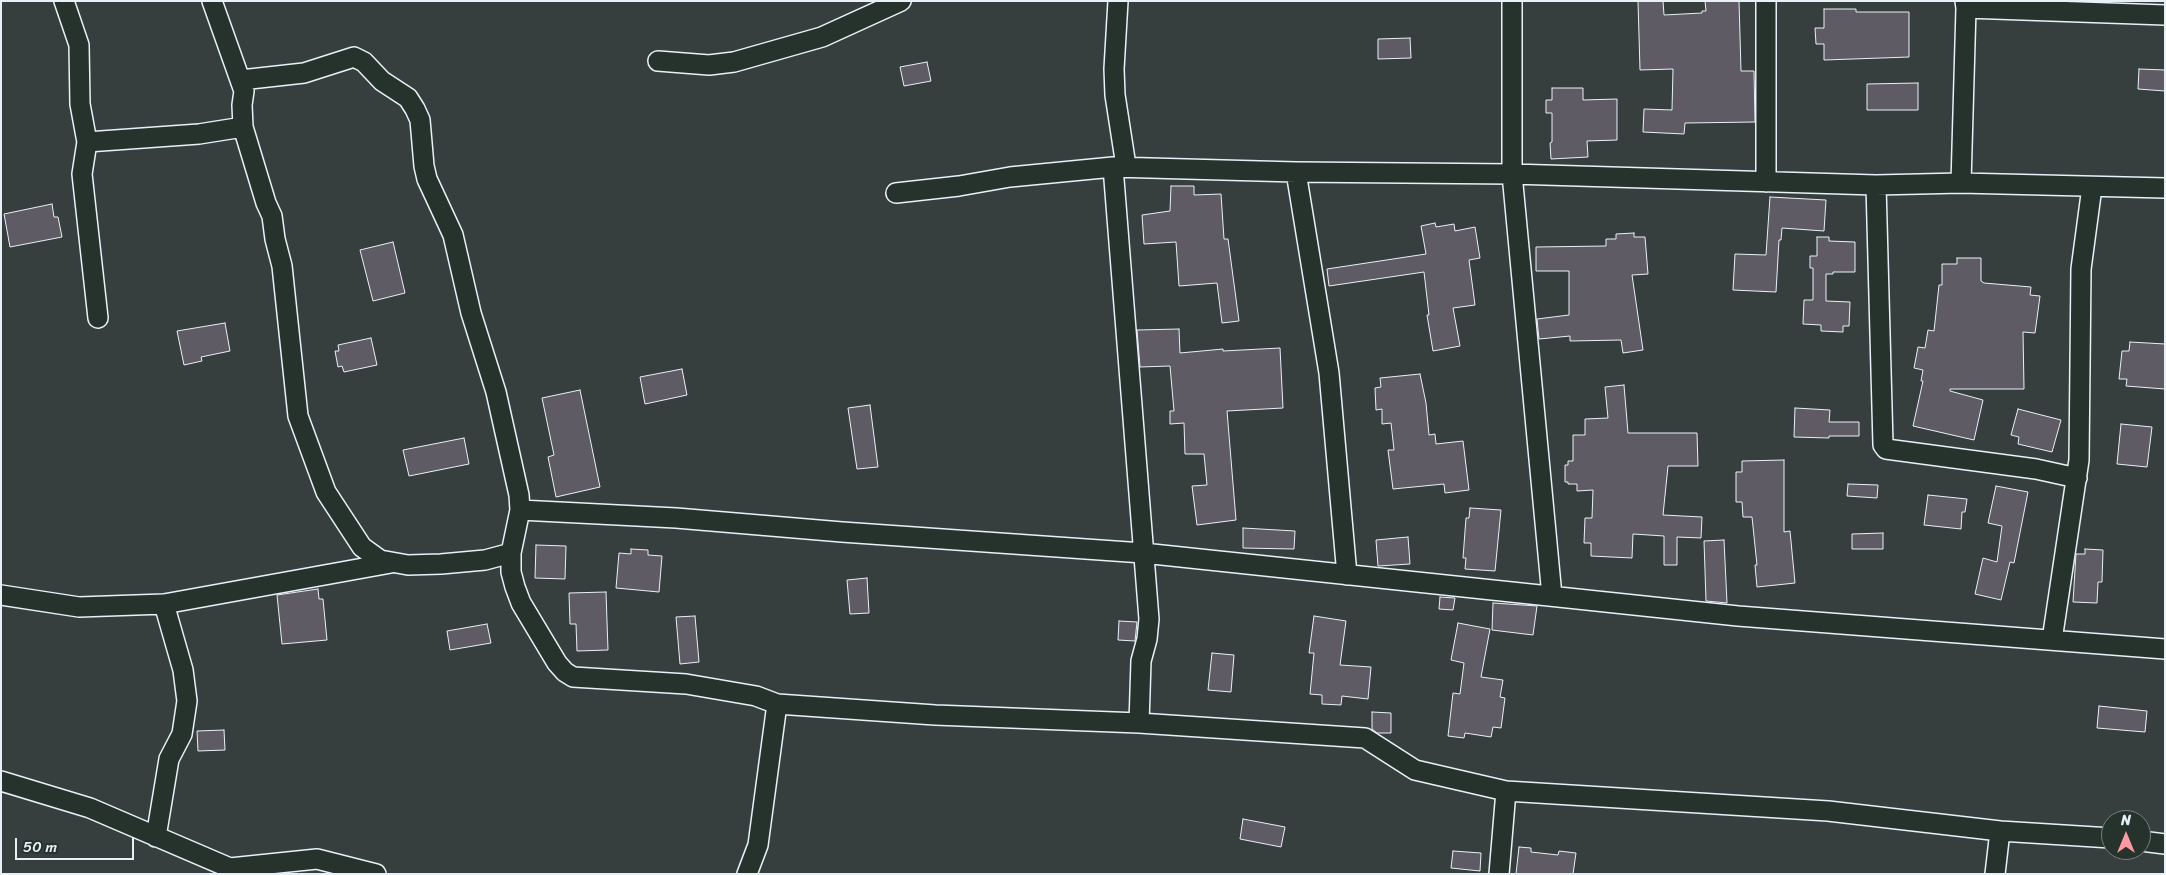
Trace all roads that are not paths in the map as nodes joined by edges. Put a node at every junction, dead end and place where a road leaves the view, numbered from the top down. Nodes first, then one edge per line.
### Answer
1 (64, 1) edge
2 (212, 1) edge
3 (901, 1) edge
4 (1118, 1) edge
5 (1512, 1) edge
6 (1766, 1) edge
7 (1965, 4) edge
8 (2165, 14) edge
9 (658, 61) dead end
10 (241, 80) junction
11 (243, 126) junction
12 (87, 142) junction
13 (1119, 166) junction
14 (1296, 172) junction
15 (1512, 174) junction
16 (1766, 182) junction
17 (1961, 183) junction
18 (1876, 185) junction
19 (2092, 187) junction
20 (2165, 188) edge
21 (896, 193) dead end
22 (98, 318) dead end
23 (2077, 478) junction
24 (520, 510) junction
25 (511, 553) junction
26 (1143, 553) junction
27 (393, 563) junction
28 (1347, 575) junction
29 (1, 595) edge
30 (1552, 596) junction
31 (164, 604) junction
32 (2052, 640) junction
33 (2165, 649) edge
34 (776, 704) junction
35 (1140, 723) junction
36 (1, 781) edge
37 (1506, 791) junction
38 (2000, 831) junction
39 (156, 837) junction
40 (2101, 837) edge
41 (2151, 842) edge
42 (2165, 844) edge
43 (232, 871) edge
44 (376, 874) edge
45 (747, 874) edge
46 (1499, 874) edge
47 (1995, 874) edge

1 - 12 street
2 - 10 street
3 - 9 street
4 - 13 street
5 - 15 street
6 - 16 street
7 - 8 street
7 - 17 street
10 - 11 street
10 - 24 street
11 - 12 street
11 - 27 street
12 - 22 street
13 - 14 street
13 - 21 street
13 - 26 street
14 - 15 street
14 - 28 street
15 - 16 street
15 - 30 street
16 - 18 street
17 - 18 street
17 - 19 street
18 - 23 street
19 - 20 street
19 - 23 street
23 - 32 street
24 - 25 street
24 - 26 street
25 - 27 street
25 - 34 street
26 - 28 street
26 - 35 street
27 - 31 street
28 - 30 street
29 - 31 street
30 - 32 street
31 - 39 street
32 - 33 street
34 - 35 street
34 - 45 street
35 - 37 street
36 - 39 street
37 - 38 street
37 - 46 street
38 - 40 street
38 - 47 street
39 - 43 street
41 - 42 street
43 - 44 street

